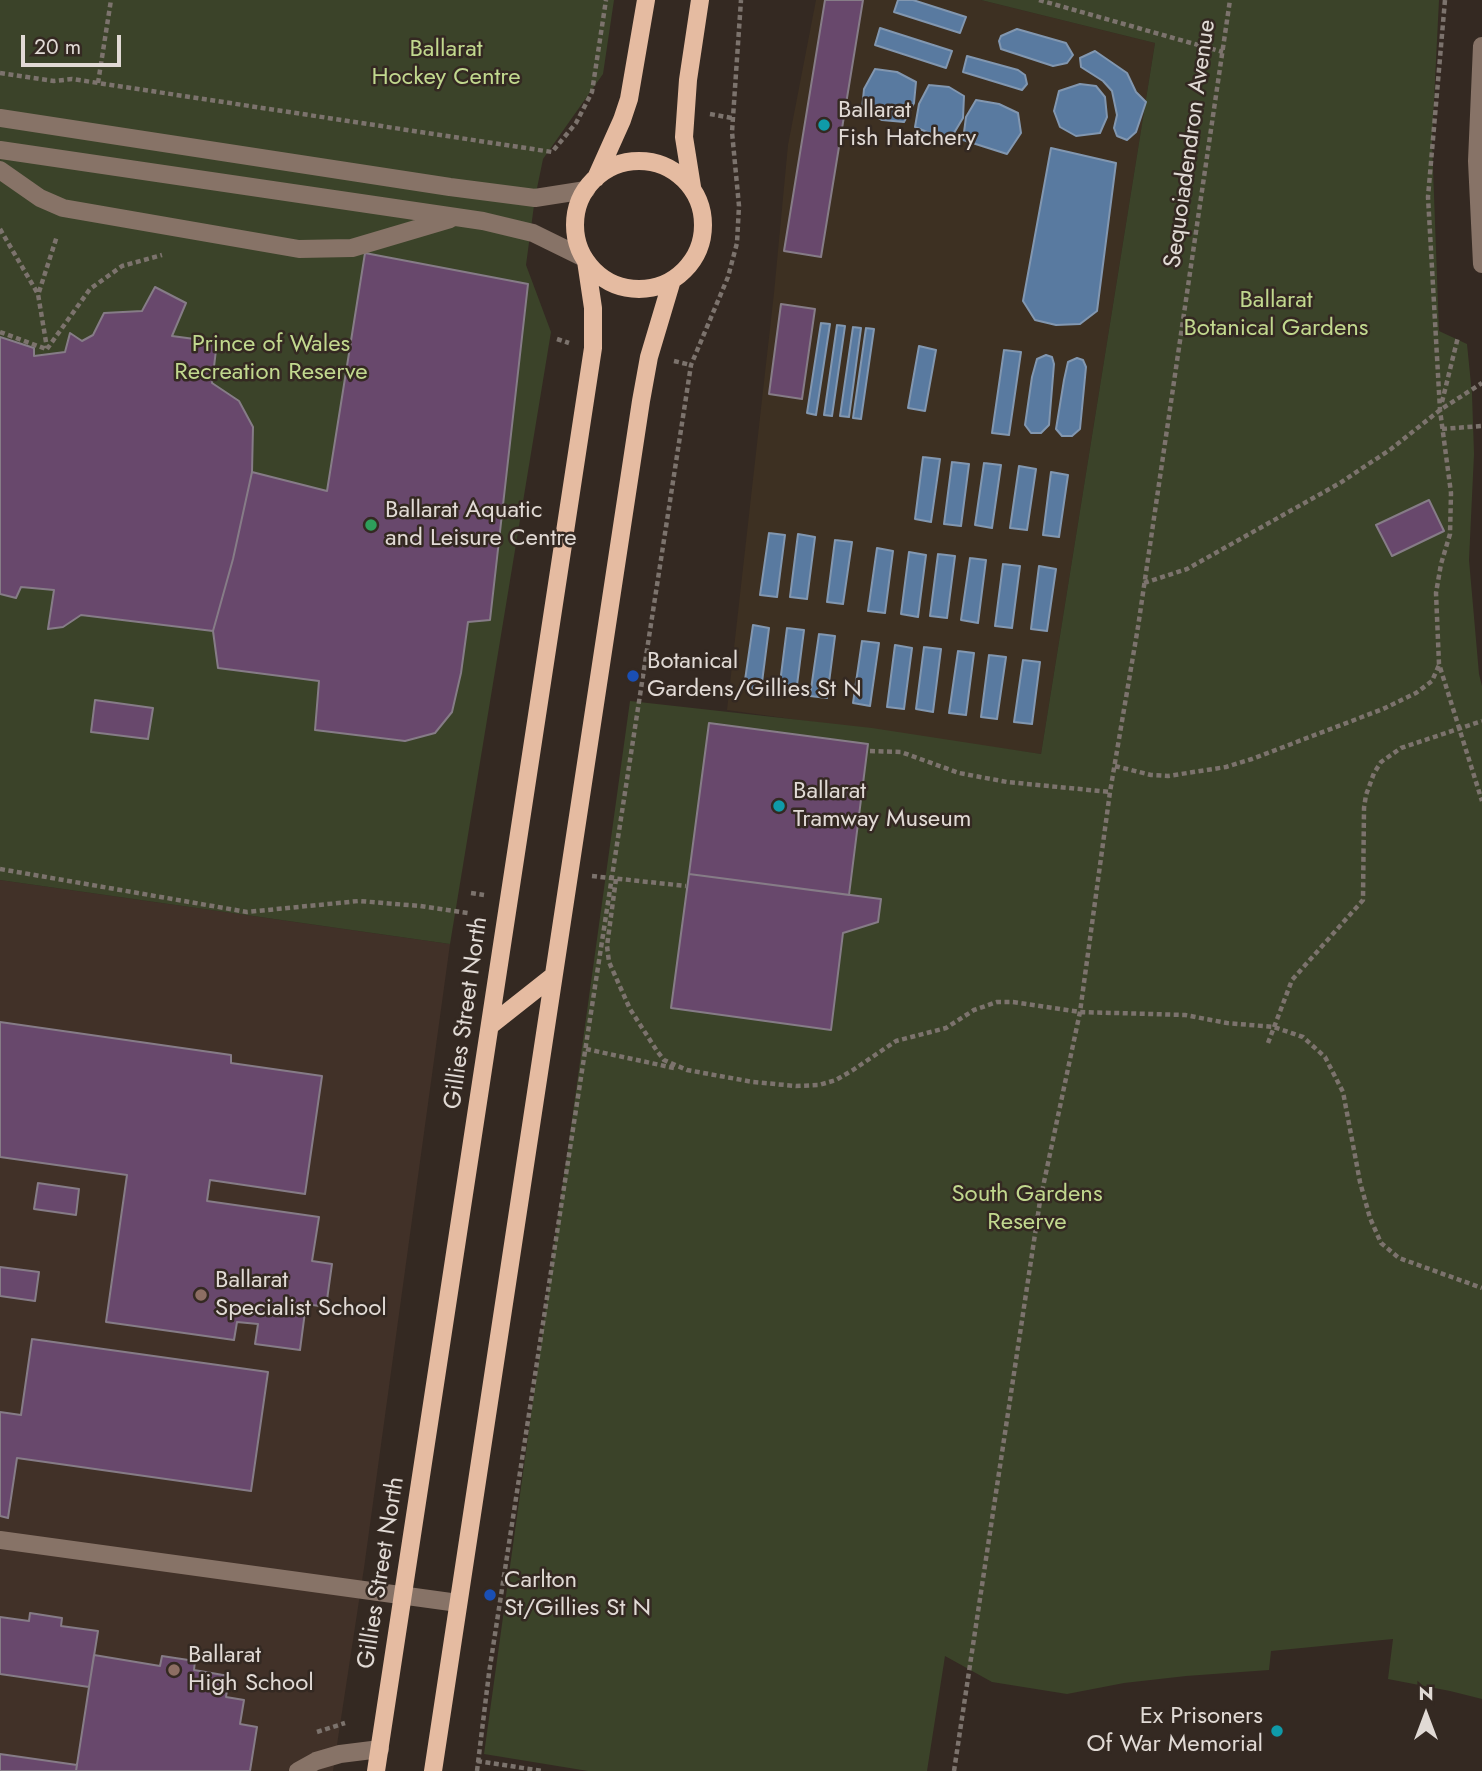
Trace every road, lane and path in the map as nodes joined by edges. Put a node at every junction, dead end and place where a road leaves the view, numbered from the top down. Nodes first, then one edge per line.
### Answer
1 (111, 0) edge
2 (606, 0) edge
3 (646, 0) edge
4 (700, 0) edge
5 (741, 0) edge
6 (1039, 0) edge
7 (1230, 0) edge
8 (1445, 0) edge
9 (1482, 46) edge
10 (1223, 52) junction
11 (0, 73) edge
12 (98, 83) junction
13 (0, 118) edge
14 (0, 150) edge
15 (0, 170) edge
16 (591, 184) junction
17 (692, 189) junction
18 (457, 217) junction
19 (0, 229) edge
20 (57, 236) dead end
21 (162, 255) dead end
22 (585, 260) junction
23 (1482, 264) edge
24 (672, 280) junction
25 (38, 294) junction
26 (0, 332) edge
27 (1458, 337) dead end
28 (47, 349) junction
29 (1482, 383) edge
30 (1440, 410) junction
31 (1482, 426) edge
32 (1442, 429) junction
33 (1144, 583) junction
34 (1439, 664) junction
35 (1482, 720) edge
36 (1459, 727) junction
37 (870, 751) dead end
38 (1115, 766) junction
39 (1110, 792) junction
40 (1482, 801) edge
41 (0, 869) edge
42 (614, 879) junction
43 (686, 886) dead end
44 (468, 913) dead end
45 (553, 976) junction
46 (1080, 1012) junction
47 (491, 1025) junction
48 (1274, 1027) junction
49 (1268, 1043) dead end
50 (586, 1049) junction
51 (687, 1070) junction
52 (1482, 1288) edge
53 (0, 1540) edge
54 (404, 1597) junction
55 (458, 1603) junction
56 (380, 1749) junction
57 (477, 1761) junction
58 (298, 1771) edge
59 (376, 1771) edge
60 (433, 1771) edge
61 (477, 1771) edge
62 (543, 1771) edge
63 (954, 1771) edge

1 - 12 path
2 - 12 path
3 - 16 main road
4 - 17 main road
5 - 42 path
6 - 10 path
7 - 10 path, Sequoiadendron Avenue
8 - 30 path
9 - 23 street
10 - 33 path, Sequoiadendron Avenue
11 - 12 path
13 - 16 street
14 - 18 street
15 - 18 street
16 - 17 main road
16 - 22 main road
17 - 24 main road
18 - 22 street
19 - 25 path
20 - 25 path
21 - 28 path
22 - 24 main road
22 - 47 main road, Gillies Street North
24 - 45 main road
25 - 28 path
26 - 28 path
27 - 30 path
29 - 30 path
30 - 32 path
30 - 33 path
31 - 32 path
32 - 34 path
33 - 38 path, Sequoiadendron Avenue
34 - 36 path
34 - 38 path
35 - 36 path
36 - 40 path
36 - 48 path
37 - 39 path
38 - 39 path, Sequoiadendron Avenue
39 - 46 path, Sequoiadendron Avenue
41 - 44 path
42 - 43 path
42 - 50 path
42 - 51 path
45 - 47 main road
45 - 55 main road
46 - 48 path
46 - 51 path
46 - 63 path, Sequoiadendron Avenue
47 - 54 main road, Gillies Street North
48 - 49 path
48 - 52 path
50 - 51 path
50 - 57 path
53 - 54 street
54 - 55 street
54 - 56 main road, Gillies Street North
55 - 60 main road
56 - 58 street
56 - 59 main road, Gillies Street North
57 - 61 path
57 - 62 path

